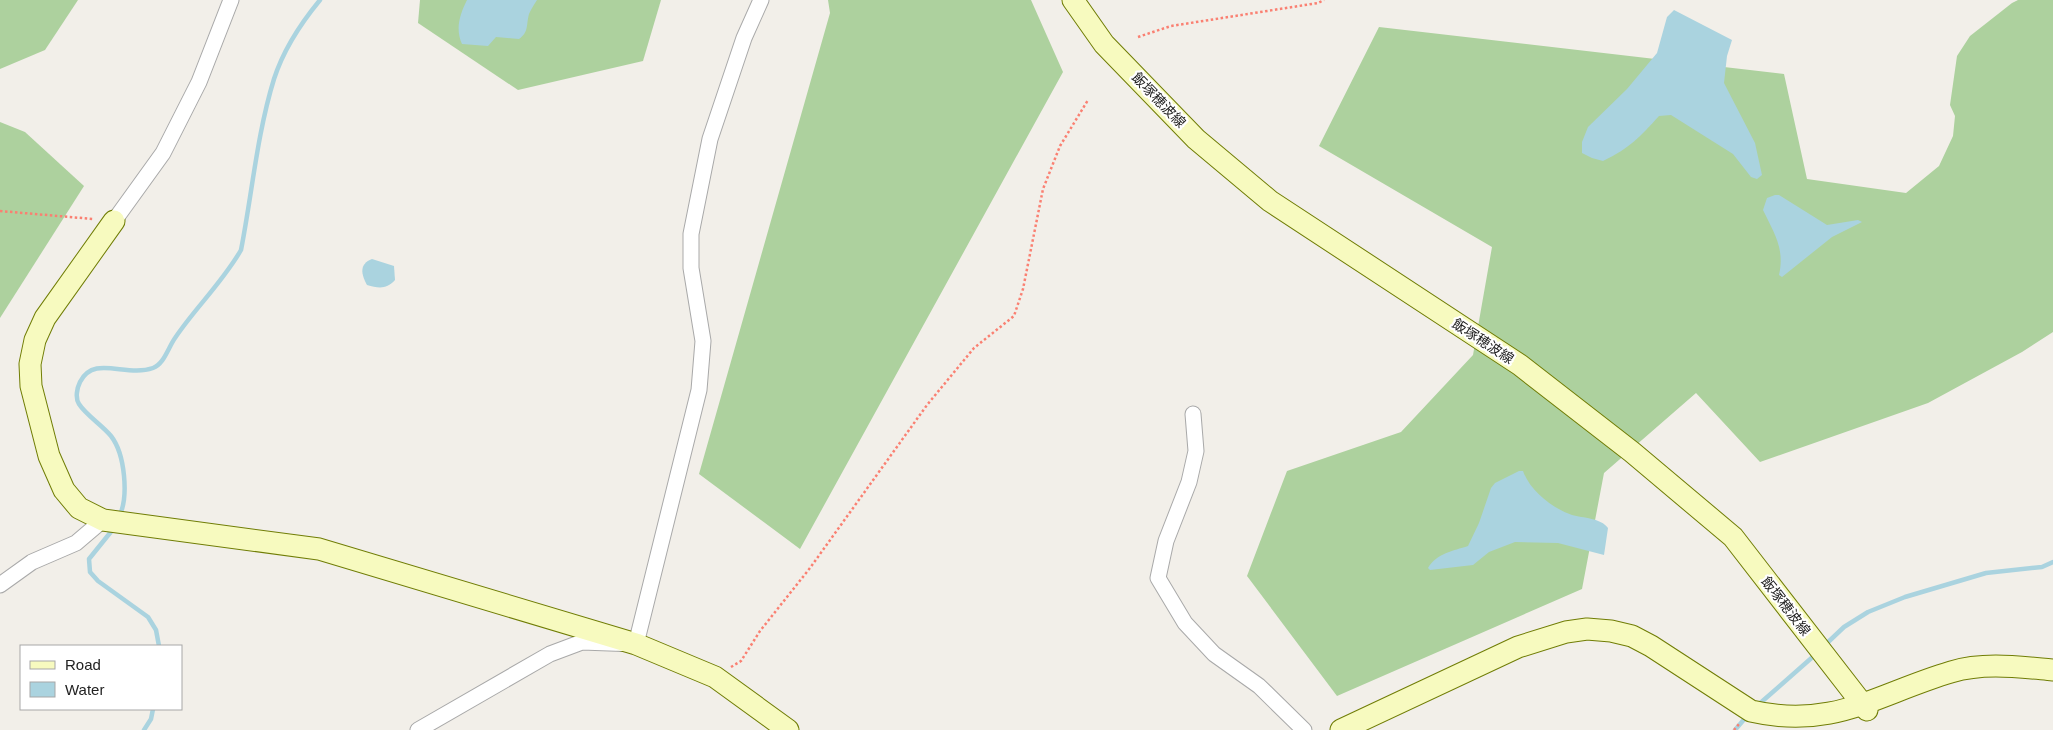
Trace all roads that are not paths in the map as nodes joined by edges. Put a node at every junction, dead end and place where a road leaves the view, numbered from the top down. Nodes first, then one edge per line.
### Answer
1 (230, 0) edge
2 (760, 0) edge
3 (1073, 0) edge
4 (114, 221) joint
5 (1193, 414) dead end
6 (103, 520) junction
7 (0, 586) edge
8 (636, 644) junction
9 (2053, 670) edge
10 (1867, 710) junction
11 (418, 730) edge
12 (788, 730) edge
13 (1304, 730) edge
14 (1341, 730) edge

1 - 4 street
2 - 8 street
3 - 10 street, 飯塚穂波線
4 - 6 street
5 - 13 street
6 - 7 street
6 - 8 street
8 - 11 street
8 - 12 street
9 - 10 street
10 - 14 street

